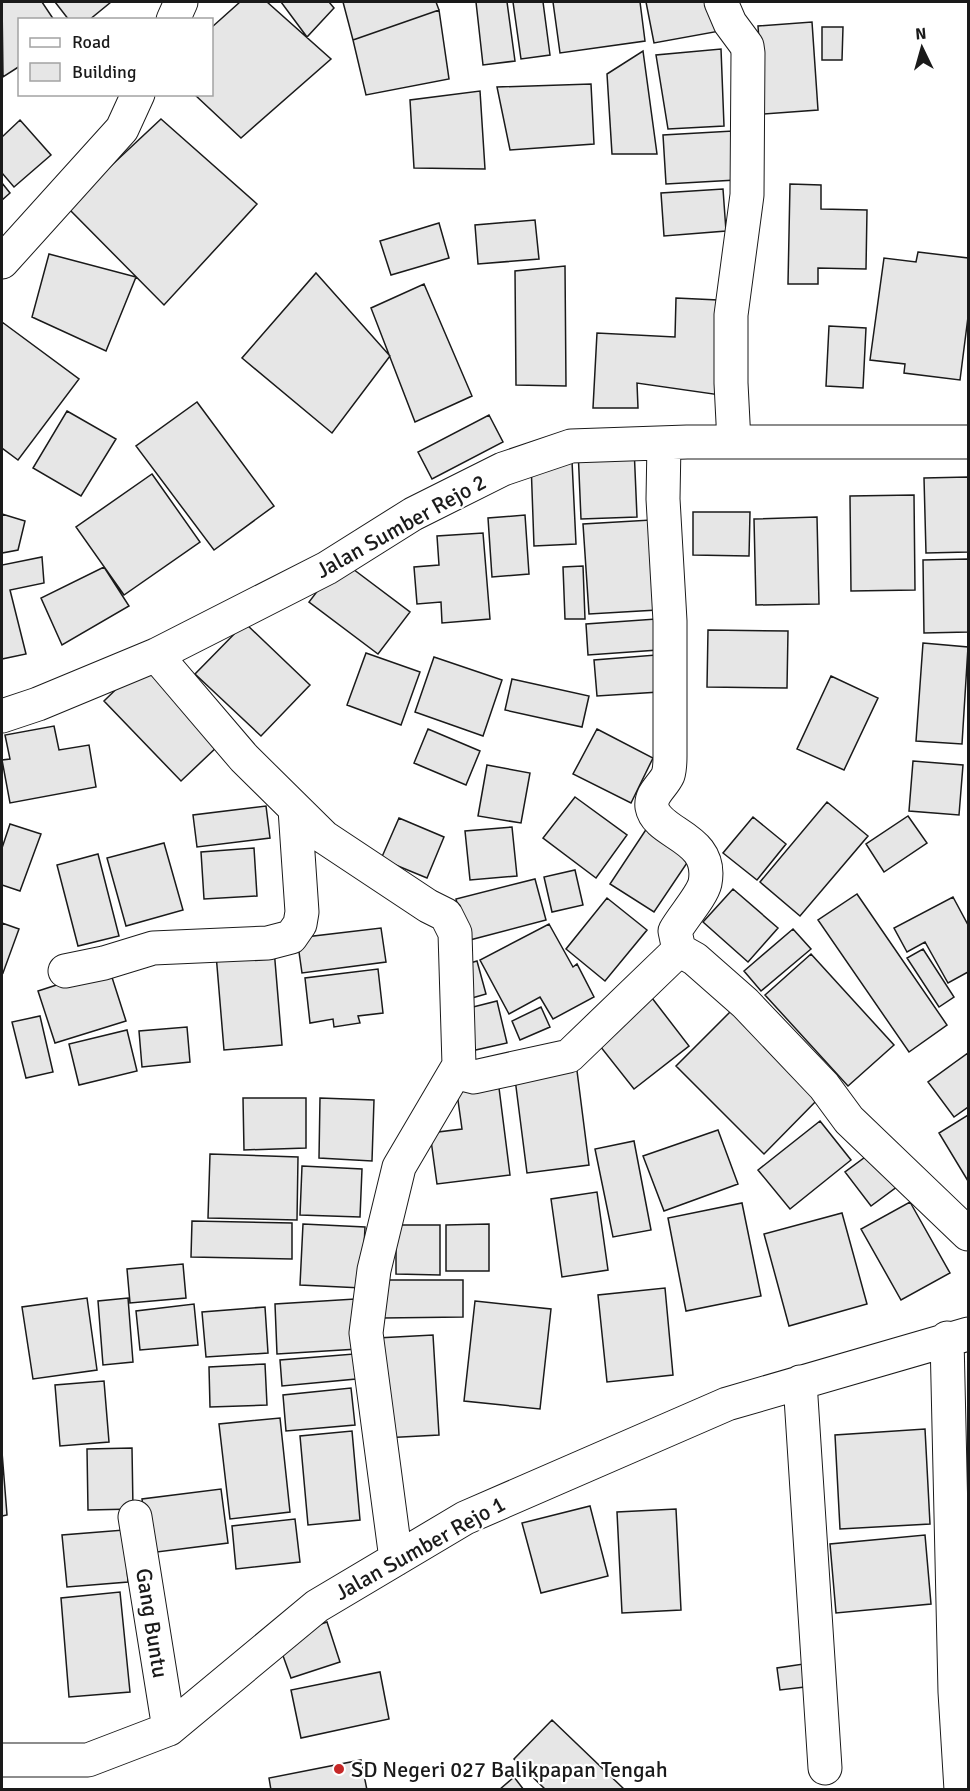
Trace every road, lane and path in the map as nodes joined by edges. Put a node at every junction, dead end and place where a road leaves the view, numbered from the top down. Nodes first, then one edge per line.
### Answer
1 (181, 2) edge
2 (722, 2) edge
3 (174, 18) edge
4 (137, 96) edge
5 (2, 262) edge
6 (734, 442) junction
7 (969, 442) edge
8 (664, 443) junction
9 (156, 655) junction
10 (2, 716) edge
11 (295, 808) junction
12 (679, 950) junction
13 (64, 971) dead end
14 (459, 1065) junction
15 (969, 1234) edge
16 (958, 1336) edge
17 (800, 1383) junction
18 (135, 1517) dead end
19 (396, 1559) junction
20 (169, 1729) junction
21 (2, 1760) edge
22 (825, 1768) dead end
23 (961, 1790) edge

1 - 3 street
2 - 6 street
4 - 5 street
6 - 7 street, Jalan Sumber Rejo 2
6 - 8 street, Jalan Sumber Rejo 2
8 - 9 street, Jalan Sumber Rejo 2
8 - 12 street
9 - 10 street, Jalan Sumber Rejo 2
9 - 11 street
11 - 13 street
11 - 14 street
12 - 14 street
12 - 15 street
14 - 19 street
16 - 17 street, Jalan Sumber Rejo 1
16 - 23 street
17 - 19 street, Jalan Sumber Rejo 1
17 - 22 street
18 - 20 street, Gang Buntu
19 - 20 street, Jalan Sumber Rejo 1
20 - 21 street, Jalan Sumber Rejo 1

